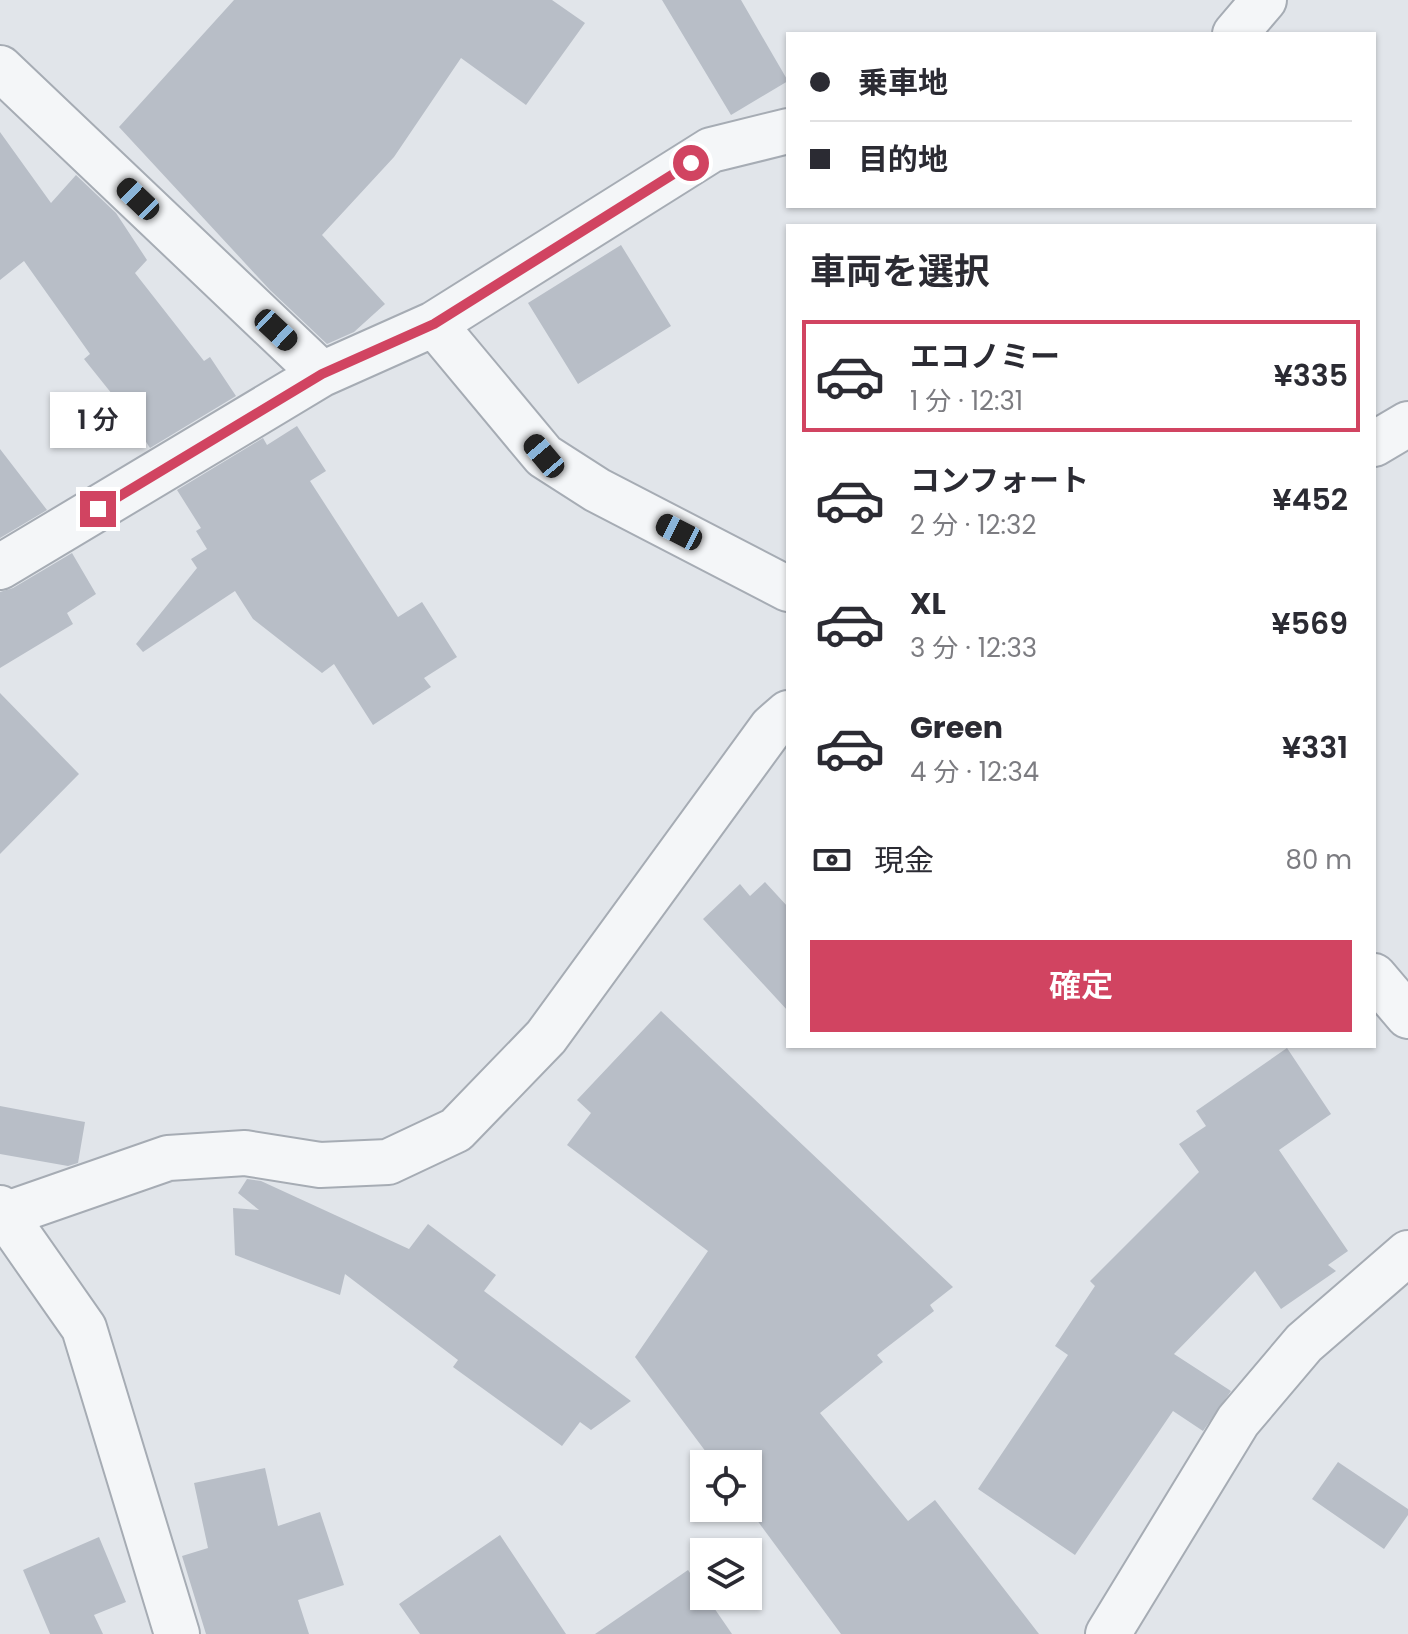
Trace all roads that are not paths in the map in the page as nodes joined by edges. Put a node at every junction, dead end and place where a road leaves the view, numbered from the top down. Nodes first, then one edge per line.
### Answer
1 (1264, 0) edge
2 (1237, 32) edge
3 (0, 68) edge
4 (786, 131) edge
5 (434, 324) junction
6 (322, 374) junction
7 (1408, 424) edge
8 (1376, 443) edge
9 (0, 567) edge
10 (786, 588) edge
11 (786, 715) edge
12 (1376, 978) edge
13 (1408, 1016) edge
14 (4, 1211) edge
15 (1408, 1253) edge
16 (177, 1634) edge
17 (1108, 1634) edge

1 - 2 street
3 - 6 street
4 - 5 street
5 - 6 street
5 - 10 street
6 - 9 street
7 - 8 street
11 - 14 street
12 - 13 street
14 - 16 street
15 - 17 street

